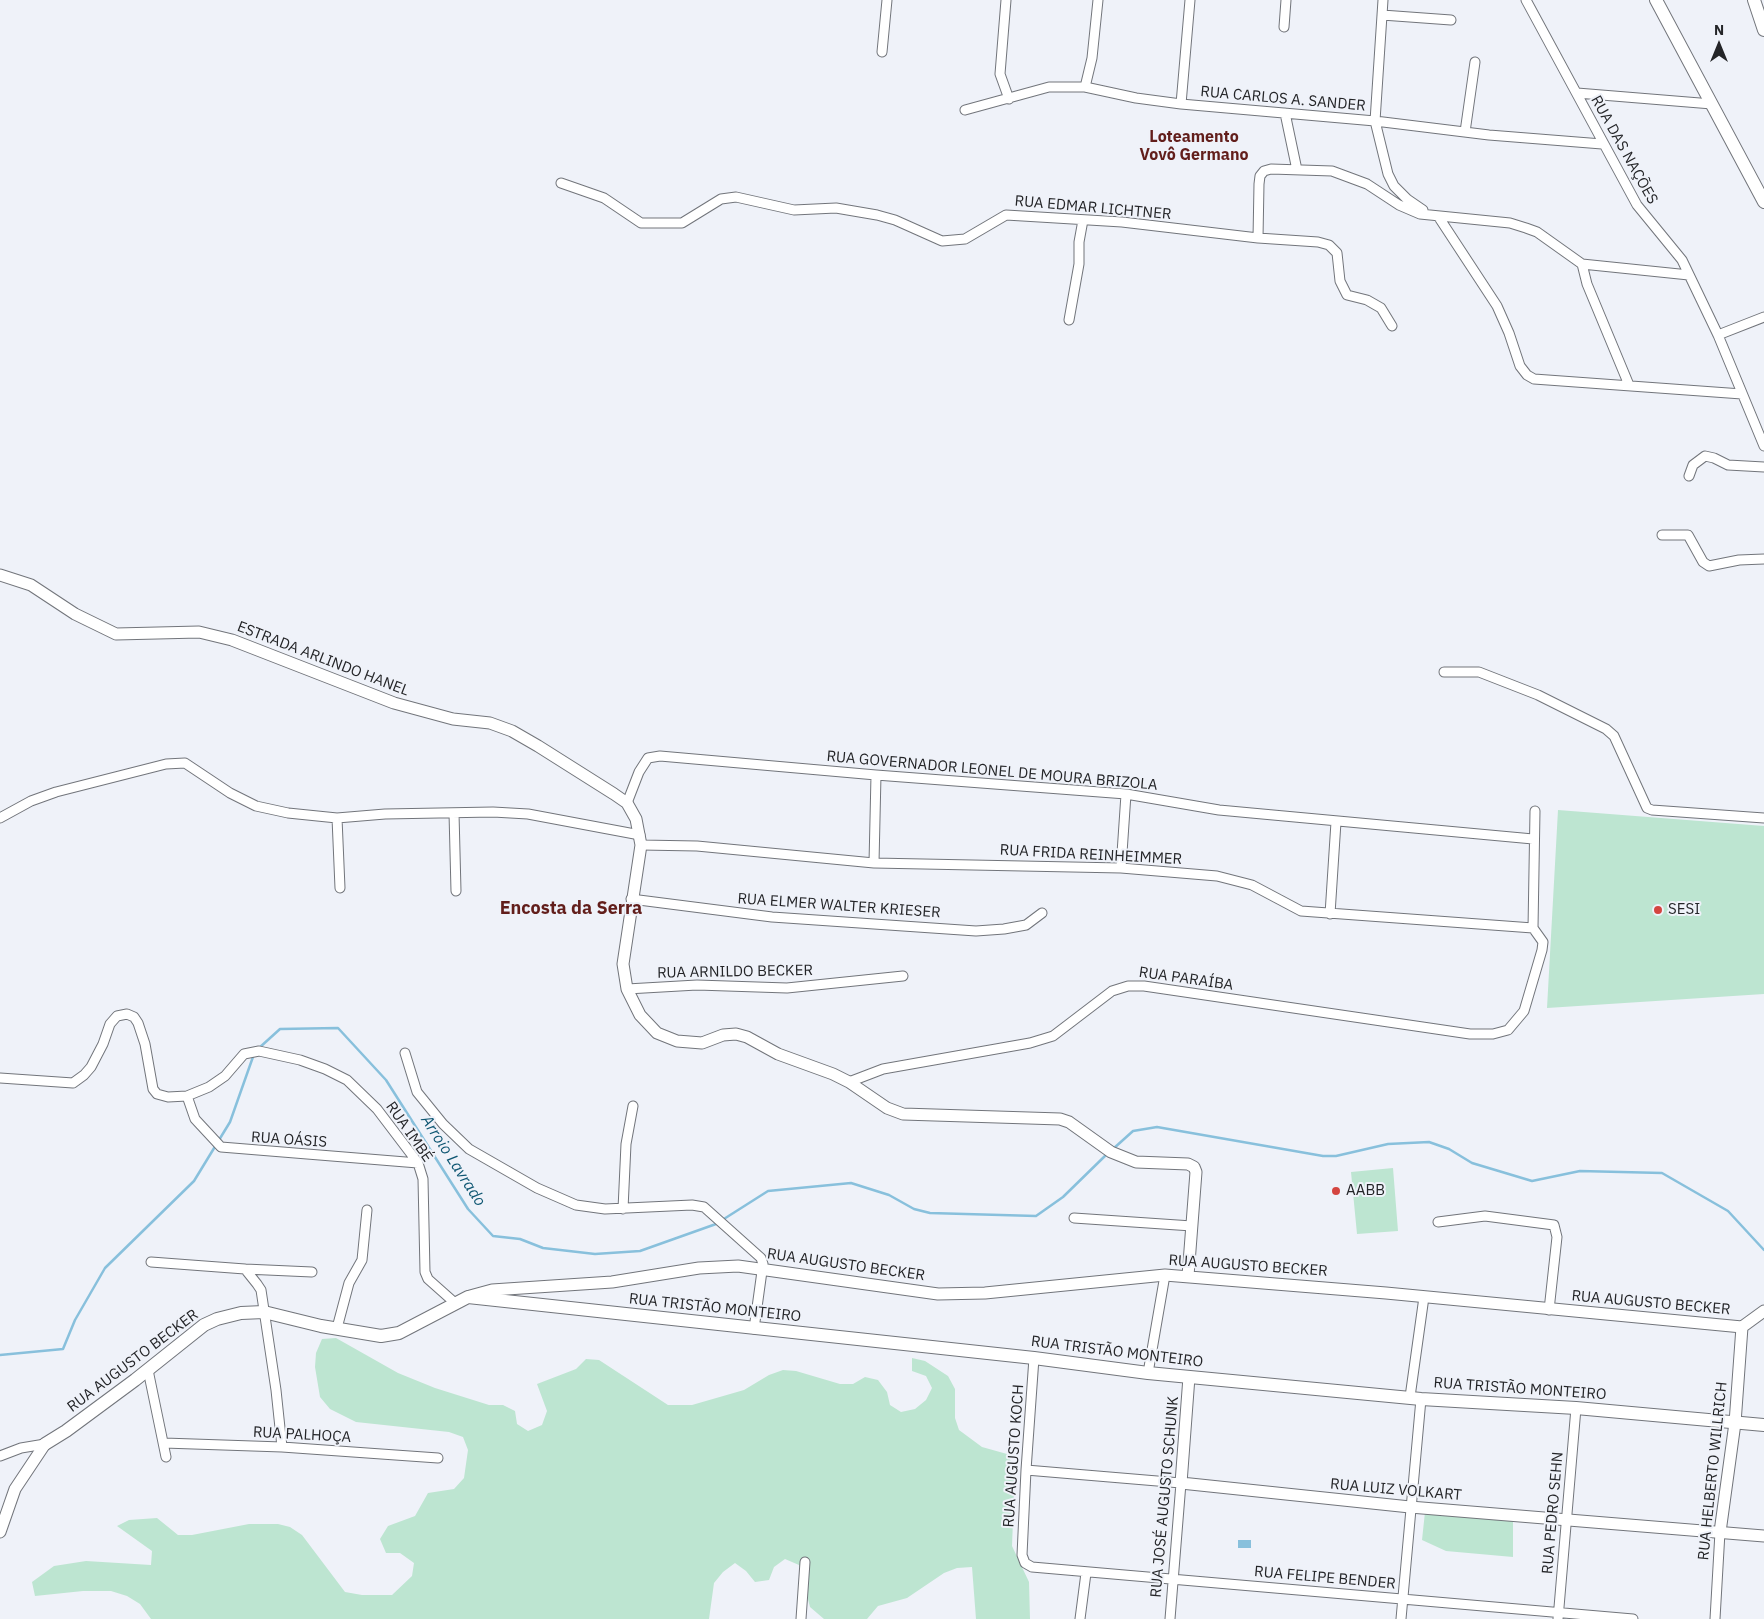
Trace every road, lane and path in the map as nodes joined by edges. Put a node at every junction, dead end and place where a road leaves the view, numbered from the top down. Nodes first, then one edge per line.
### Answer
1 (887, 0) edge
2 (1006, 0) edge
3 (1098, 0) edge
4 (1190, 0) edge
5 (1286, 0) edge
6 (1383, 0) edge
7 (1526, 0) edge
8 (1656, 0) edge
9 (1754, 0) edge
10 (1382, 15) junction
11 (1451, 20) dead end
12 (1284, 27) dead end
13 (1764, 30) edge
14 (882, 52) dead end
15 (1475, 62) dead end
16 (1084, 87) junction
17 (1577, 93) junction
18 (1009, 99) junction
19 (1181, 104) junction
20 (1712, 104) junction
21 (965, 110) dead end
22 (1285, 113) junction
23 (1375, 122) junction
24 (1465, 132) junction
25 (1602, 144) junction
26 (1297, 170) junction
27 (561, 183) dead end
28 (1764, 202) edge
29 (1434, 215) junction
30 (1083, 220) junction
31 (1258, 238) junction
32 (1582, 264) junction
33 (1689, 275) junction
34 (1764, 317) edge
35 (1069, 320) dead end
36 (1392, 326) dead end
37 (1718, 335) junction
38 (1630, 385) junction
39 (1742, 394) junction
40 (1764, 446) edge
41 (1764, 467) edge
42 (1688, 476) dead end
43 (1662, 535) dead end
44 (1764, 559) edge
45 (0, 575) edge
46 (1444, 672) dead end
47 (876, 775) junction
48 (1126, 794) junction
49 (627, 804) junction
50 (1535, 811) dead end
51 (454, 813) junction
52 (0, 818) edge
53 (337, 818) junction
54 (1764, 818) edge
55 (1336, 822) junction
56 (1533, 839) junction
57 (640, 840) junction
58 (874, 863) junction
59 (1121, 868) junction
60 (340, 888) dead end
61 (456, 891) dead end
62 (631, 899) junction
63 (1042, 913) dead end
64 (1330, 914) junction
65 (1533, 928) junction
66 (903, 976) dead end
67 (626, 989) junction
68 (404, 1053) dead end
69 (0, 1078) edge
70 (850, 1082) junction
71 (187, 1096) junction
72 (634, 1106) dead end
73 (418, 1163) junction
74 (623, 1209) junction
75 (367, 1210) dead end
76 (1074, 1218) dead end
77 (1438, 1222) dead end
78 (1192, 1226) junction
79 (151, 1262) dead end
80 (245, 1269) junction
81 (762, 1270) junction
82 (312, 1272) dead end
83 (1165, 1275) junction
84 (1188, 1276) junction
85 (468, 1297) junction
86 (1424, 1297) junction
87 (455, 1303) junction
88 (1549, 1310) junction
89 (1764, 1311) edge
90 (264, 1312) junction
91 (1742, 1327) junction
92 (337, 1328) junction
93 (754, 1329) junction
94 (1034, 1358) junction
95 (148, 1370) junction
96 (1148, 1373) junction
97 (1190, 1377) junction
98 (1415, 1398) junction
99 (1576, 1408) junction
100 (1736, 1422) junction
101 (1764, 1425) edge
102 (164, 1442) junction
103 (45, 1444) junction
104 (282, 1447) junction
105 (0, 1456) edge
106 (166, 1457) dead end
107 (438, 1458) dead end
108 (1026, 1470) junction
109 (1180, 1483) junction
110 (1410, 1507) junction
111 (1567, 1520) junction
112 (0, 1532) edge
113 (1720, 1532) junction
114 (1764, 1536) edge
115 (1022, 1555) joint
116 (805, 1562) dead end
117 (1086, 1573) junction
118 (1174, 1579) junction
119 (1403, 1599) junction
120 (1558, 1616) edge
121 (801, 1619) edge
122 (1080, 1619) edge
123 (1170, 1619) edge
124 (1401, 1619) edge
125 (1633, 1619) edge
126 (1715, 1619) edge

1 - 14 street
2 - 18 street
3 - 16 street
4 - 19 street
5 - 12 street
6 - 10 street
7 - 17 street, RUA DAS NAÇÕES
8 - 20 main road
9 - 13 main road
10 - 11 street
10 - 23 street
15 - 24 street
16 - 18 street, RUA CARLOS A. SANDER
16 - 19 street, RUA CARLOS A. SANDER
17 - 20 street
17 - 25 street, RUA DAS NAÇÕES
18 - 21 street, RUA CARLOS A. SANDER
19 - 22 street, RUA CARLOS A. SANDER
20 - 28 main road
22 - 23 street, RUA CARLOS A. SANDER
22 - 26 street
23 - 24 street, RUA CARLOS A. SANDER
23 - 29 street
24 - 25 street, RUA CARLOS A. SANDER
25 - 33 street, RUA DAS NAÇÕES
26 - 29 street
26 - 31 street
27 - 30 street, RUA EDMAR LICHTNER
29 - 32 street
29 - 38 street
30 - 31 street, RUA EDMAR LICHTNER
30 - 35 street
31 - 36 street, RUA EDMAR LICHTNER
32 - 33 street
32 - 38 street
33 - 37 street, RUA DAS NAÇÕES
34 - 37 street
37 - 39 street, RUA DAS NAÇÕES
38 - 39 street
39 - 40 street, RUA DAS NAÇÕES
41 - 42 street
43 - 44 street
45 - 49 street, ESTRADA ARLINDO HANEL
46 - 54 street
47 - 48 street, RUA GOVERNADOR LEONEL DE MOURA BRIZOLA
47 - 49 street, RUA GOVERNADOR LEONEL DE MOURA BRIZOLA
47 - 58 street
48 - 55 street, RUA GOVERNADOR LEONEL DE MOURA BRIZOLA
48 - 59 street
49 - 57 street
50 - 56 street
51 - 53 street, RUA FRIDA REINHEIMMER
51 - 57 street, RUA FRIDA REINHEIMMER
51 - 61 street
52 - 53 street, RUA FRIDA REINHEIMMER
53 - 60 street
55 - 56 street, RUA GOVERNADOR LEONEL DE MOURA BRIZOLA
55 - 64 street
56 - 65 street
57 - 58 street, RUA FRIDA REINHEIMMER
57 - 62 street
58 - 59 street, RUA FRIDA REINHEIMMER
59 - 64 street, RUA FRIDA REINHEIMMER
62 - 63 street, RUA ELMER WALTER KRIESER
62 - 67 street
64 - 65 street, RUA FRIDA REINHEIMMER
65 - 70 street, RUA PARAÍBA
66 - 67 street, RUA ARNILDO BECKER
67 - 70 street
68 - 74 street
69 - 71 street, RUA IMBÉ
70 - 78 street
71 - 73 street, RUA OÁSIS
71 - 73 street, RUA IMBÉ
72 - 74 street
73 - 87 street, RUA IMBÉ
74 - 81 street
75 - 92 street
76 - 78 street
77 - 88 street
78 - 84 street
79 - 80 street
80 - 82 street
80 - 90 street
81 - 83 street, RUA AUGUSTO BECKER
81 - 85 street, RUA AUGUSTO BECKER
81 - 93 street
83 - 84 street, RUA AUGUSTO BECKER
83 - 96 street
84 - 86 street, RUA AUGUSTO BECKER
85 - 87 main road, RUA AUGUSTO BECKER
85 - 93 main road, RUA TRISTÃO MONTEIRO
86 - 88 street, RUA AUGUSTO BECKER
86 - 98 street
87 - 92 main road, RUA AUGUSTO BECKER
88 - 91 street, RUA AUGUSTO BECKER
89 - 91 street
90 - 92 main road, RUA AUGUSTO BECKER
90 - 95 main road, RUA AUGUSTO BECKER
90 - 104 street
91 - 100 street, RUA HELBERTO WILLRICH
93 - 94 main road, RUA TRISTÃO MONTEIRO
94 - 96 main road, RUA TRISTÃO MONTEIRO
94 - 108 street, RUA AUGUSTO KOCH
95 - 102 street
95 - 103 main road, RUA AUGUSTO BECKER
96 - 97 main road, RUA TRISTÃO MONTEIRO
97 - 98 main road, RUA TRISTÃO MONTEIRO
97 - 109 street, RUA JOSÉ AUGUSTO SCHUNK
98 - 99 main road, RUA TRISTÃO MONTEIRO
98 - 110 street
99 - 100 main road, RUA TRISTÃO MONTEIRO
99 - 111 street, RUA PEDRO SEHN
100 - 101 main road, RUA TRISTÃO MONTEIRO
100 - 113 street, RUA HELBERTO WILLRICH
102 - 104 street, RUA PALHOÇA
102 - 106 street
103 - 105 street, RUA AUGUSTO BECKER
103 - 112 street
104 - 107 street, RUA PALHOÇA
108 - 109 street, RUA LUIZ VOLKART
108 - 115 street, RUA AUGUSTO KOCH
109 - 110 street, RUA LUIZ VOLKART
109 - 118 street, RUA JOSÉ AUGUSTO SCHUNK
110 - 111 street, RUA LUIZ VOLKART
110 - 119 street
111 - 113 street, RUA LUIZ VOLKART
111 - 120 street, RUA PEDRO SEHN
113 - 114 street, RUA LUIZ VOLKART
113 - 126 street, RUA HELBERTO WILLRICH
115 - 117 street, RUA FELIPE BENDER
116 - 121 street
117 - 118 street, RUA FELIPE BENDER
117 - 122 street
118 - 119 street, RUA FELIPE BENDER
118 - 123 street, RUA JOSÉ AUGUSTO SCHUNK
119 - 120 street, RUA FELIPE BENDER
119 - 124 street
120 - 125 street, RUA FELIPE BENDER

